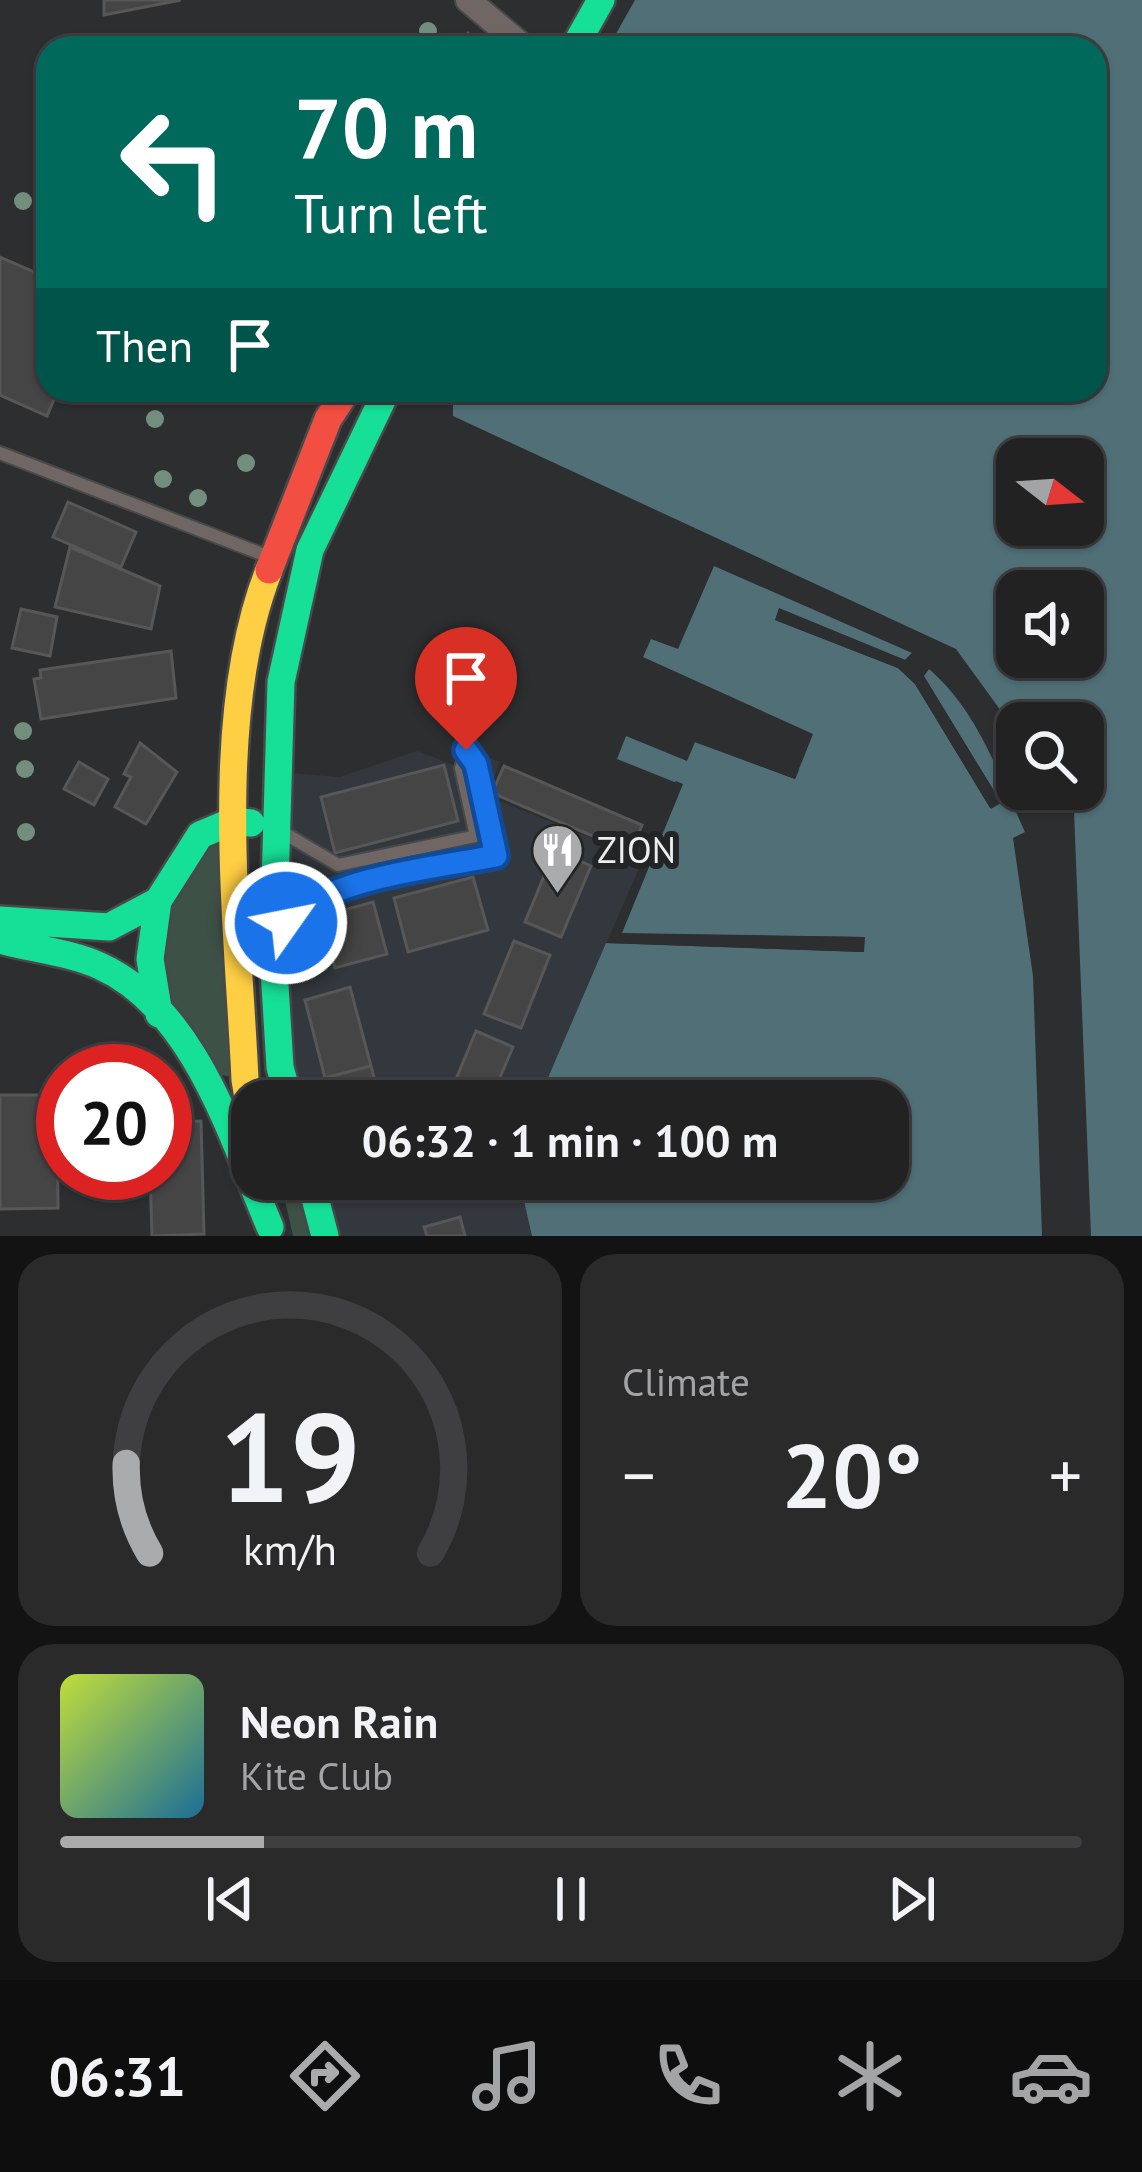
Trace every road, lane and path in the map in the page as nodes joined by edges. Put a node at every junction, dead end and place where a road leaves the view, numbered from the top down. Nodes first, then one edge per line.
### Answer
1 (468, 0) edge
2 (601, 0) edge
3 (511, 36) edge
4 (581, 36) edge
5 (339, 402) edge
6 (381, 402) edge
7 (0, 453) edge
8 (274, 559) junction
9 (233, 821) junction
10 (276, 826) junction
11 (483, 834) junction
12 (158, 901) junction
13 (0, 920) edge
14 (0, 940) edge
15 (273, 953) junction
16 (159, 1014) junction
17 (280, 1067) junction
18 (199, 1070) junction
19 (245, 1080) junction
20 (283, 1080) edge
21 (266, 1200) edge
22 (316, 1200) edge
23 (271, 1232) edge
24 (325, 1236) edge

1 - 3 street
2 - 4 main road
5 - 8 main road
6 - 10 main road
7 - 8 lane
8 - 9 main road
9 - 10 main road
9 - 12 main road
9 - 19 main road
10 - 11 lane
10 - 15 main road
11 - 11 lane
11 - 15 lane
12 - 13 main road
12 - 16 main road
14 - 16 main road
15 - 17 main road
16 - 18 main road
17 - 19 main road
17 - 20 main road
18 - 19 main road
18 - 23 main road
21 - 23 main road
22 - 24 main road

